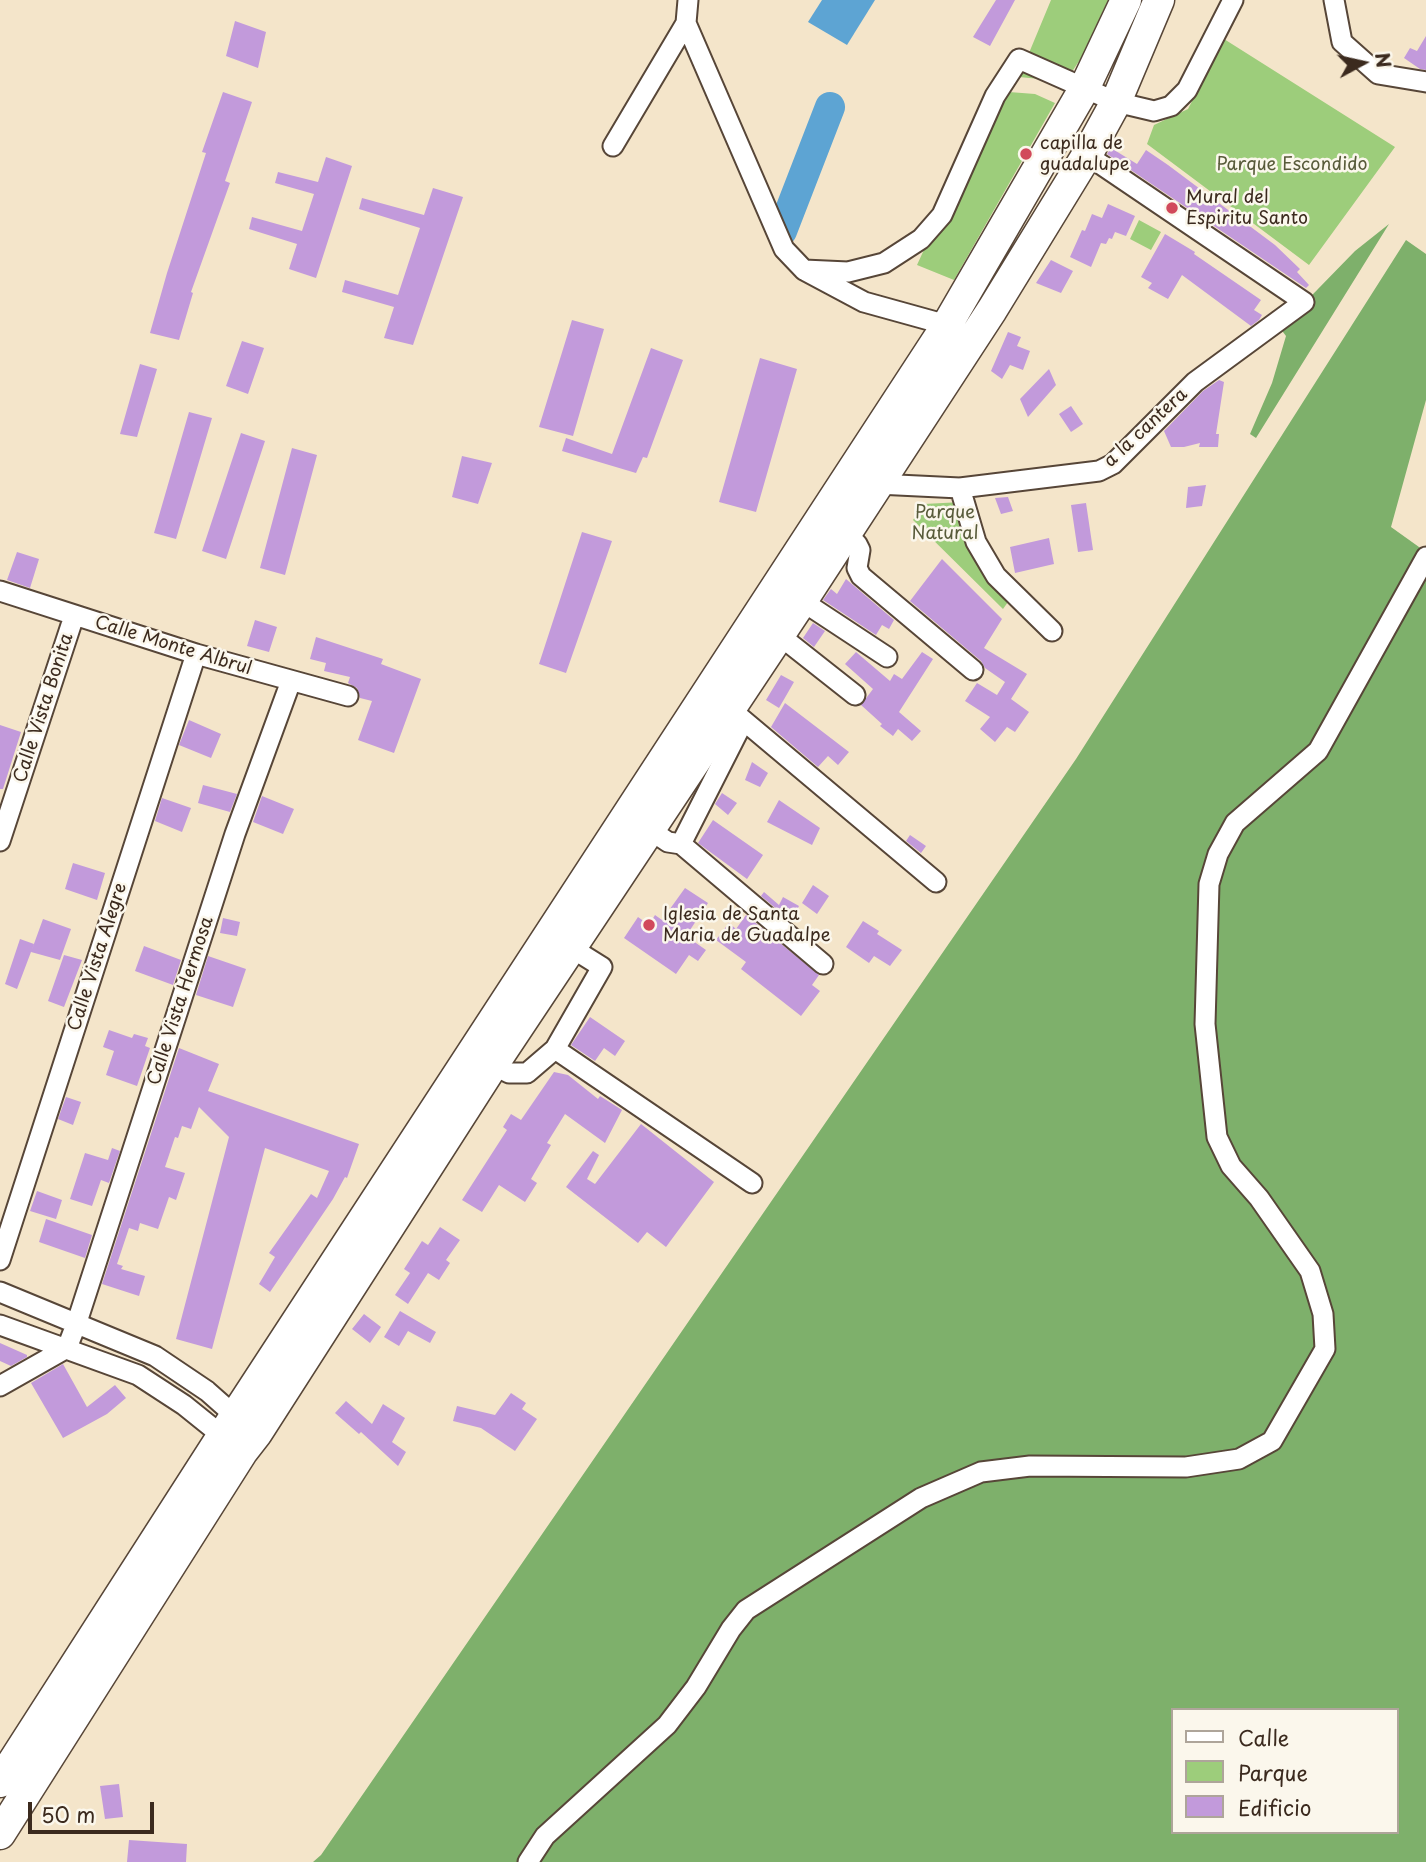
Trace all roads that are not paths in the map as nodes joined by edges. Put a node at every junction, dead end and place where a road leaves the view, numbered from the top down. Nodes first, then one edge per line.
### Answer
1 (688, 0) edge
2 (1126, 0) edge
3 (1159, 0) edge
4 (1233, 0) edge
5 (1334, 0) edge
6 (686, 23) junction
7 (1426, 82) edge
8 (1084, 89) junction
9 (1116, 102) junction
10 (613, 146) dead end
11 (1087, 155) junction
12 (804, 270) junction
13 (947, 326) junction
14 (877, 484) junction
15 (960, 488) junction
16 (834, 525) junction
17 (1426, 557) edge
18 (0, 591) edge
19 (802, 601) junction
20 (74, 616) junction
21 (1052, 631) dead end
22 (779, 635) junction
23 (196, 654) junction
24 (887, 657) dead end
25 (973, 670) dead end
26 (291, 681) junction
27 (855, 695) dead end
28 (348, 696) dead end
29 (737, 716) junction
30 (650, 830) junction
31 (0, 841) edge
32 (681, 844) junction
33 (936, 882) dead end
34 (560, 941) junction
35 (823, 964) dead end
36 (555, 1049) junction
37 (493, 1065) junction
38 (752, 1183) dead end
39 (0, 1260) edge
40 (0, 1292) edge
41 (77, 1322) junction
42 (0, 1325) edge
43 (67, 1348) junction
44 (0, 1386) edge
45 (239, 1434) junction
46 (0, 1782) edge
47 (0, 1835) edge
48 (528, 1862) edge

1 - 6 street
2 - 8 main road
3 - 9 main road
4 - 9 street
5 - 7 street
6 - 10 street
6 - 12 street
8 - 9 street
8 - 12 street
8 - 13 main road
9 - 11 main road
11 - 14 main road
11 - 15 street, a la cantera
12 - 13 street
13 - 16 main road
14 - 15 street, a la cantera
14 - 16 main road
15 - 21 street
16 - 19 main road
16 - 25 street
16 - 34 main road
17 - 48 street
18 - 20 street, Calle Monte Albrul
19 - 22 main road
19 - 24 street
20 - 23 street, Calle Monte Albrul
20 - 31 street, Calle Vista Bonita
22 - 27 street
22 - 29 main road
23 - 26 street, Calle Monte Albrul
23 - 39 street, Calle Vista Alegre
26 - 28 street, Calle Monte Albrul
26 - 41 street, Calle Vista Hermosa
29 - 30 main road
29 - 32 street
29 - 33 street
30 - 32 street
30 - 34 main road
32 - 35 street
34 - 36 street
34 - 37 main road
34 - 45 main road
36 - 37 street
36 - 38 street
37 - 45 main road
40 - 41 street
41 - 43 street, Calle Vista Hermosa
41 - 45 street
42 - 43 street
43 - 44 street
43 - 45 street
45 - 46 main road
45 - 47 main road

